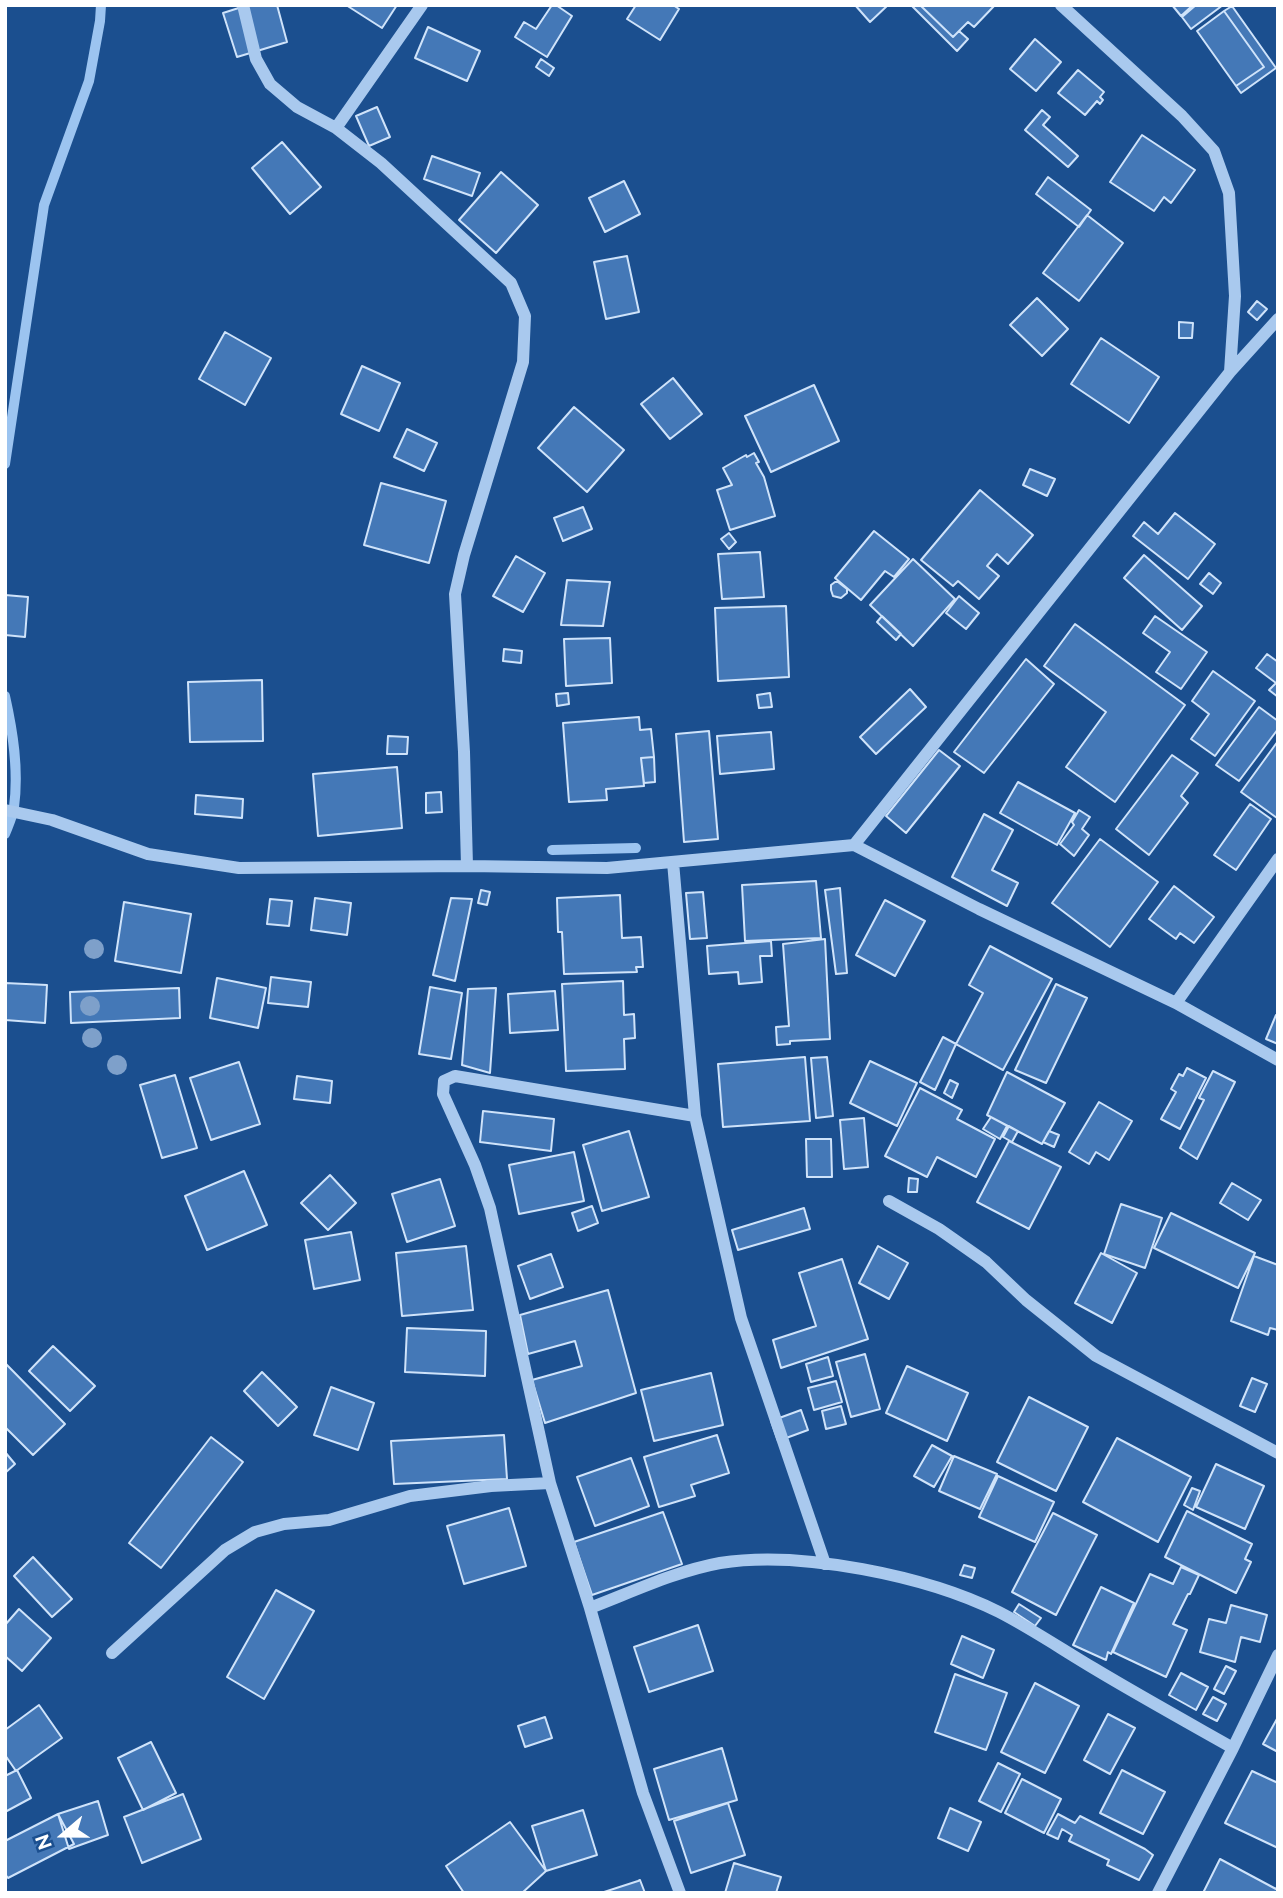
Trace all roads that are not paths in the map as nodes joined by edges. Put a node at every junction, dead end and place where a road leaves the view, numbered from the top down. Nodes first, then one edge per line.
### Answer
1 (243, 5) edge
2 (422, 5) edge
3 (1061, 5) edge
4 (336, 128) junction
5 (1278, 319) edge
6 (1230, 372) junction
7 (5, 810) edge
8 (854, 845) junction
9 (1278, 859) edge
10 (673, 862) junction
11 (467, 866) junction
12 (1176, 1003) junction
13 (1278, 1060) edge
14 (695, 1116) junction
15 (889, 1201) dead end
16 (1278, 1453) edge
17 (550, 1483) junction
18 (825, 1564) junction
19 (590, 1608) junction
20 (112, 1653) dead end
21 (1278, 1655) edge
22 (1233, 1748) junction
23 (680, 1893) edge
24 (1158, 1893) edge

1 - 4 street
2 - 4 street
3 - 6 street
4 - 11 street
5 - 6 street
6 - 8 street
7 - 11 street
8 - 10 street
8 - 12 street
9 - 12 street
10 - 11 street
10 - 14 street
12 - 13 street
14 - 17 street
14 - 18 street
15 - 16 street
17 - 19 street
17 - 20 street
18 - 19 street
18 - 22 street
19 - 23 street
21 - 22 street
22 - 24 street

